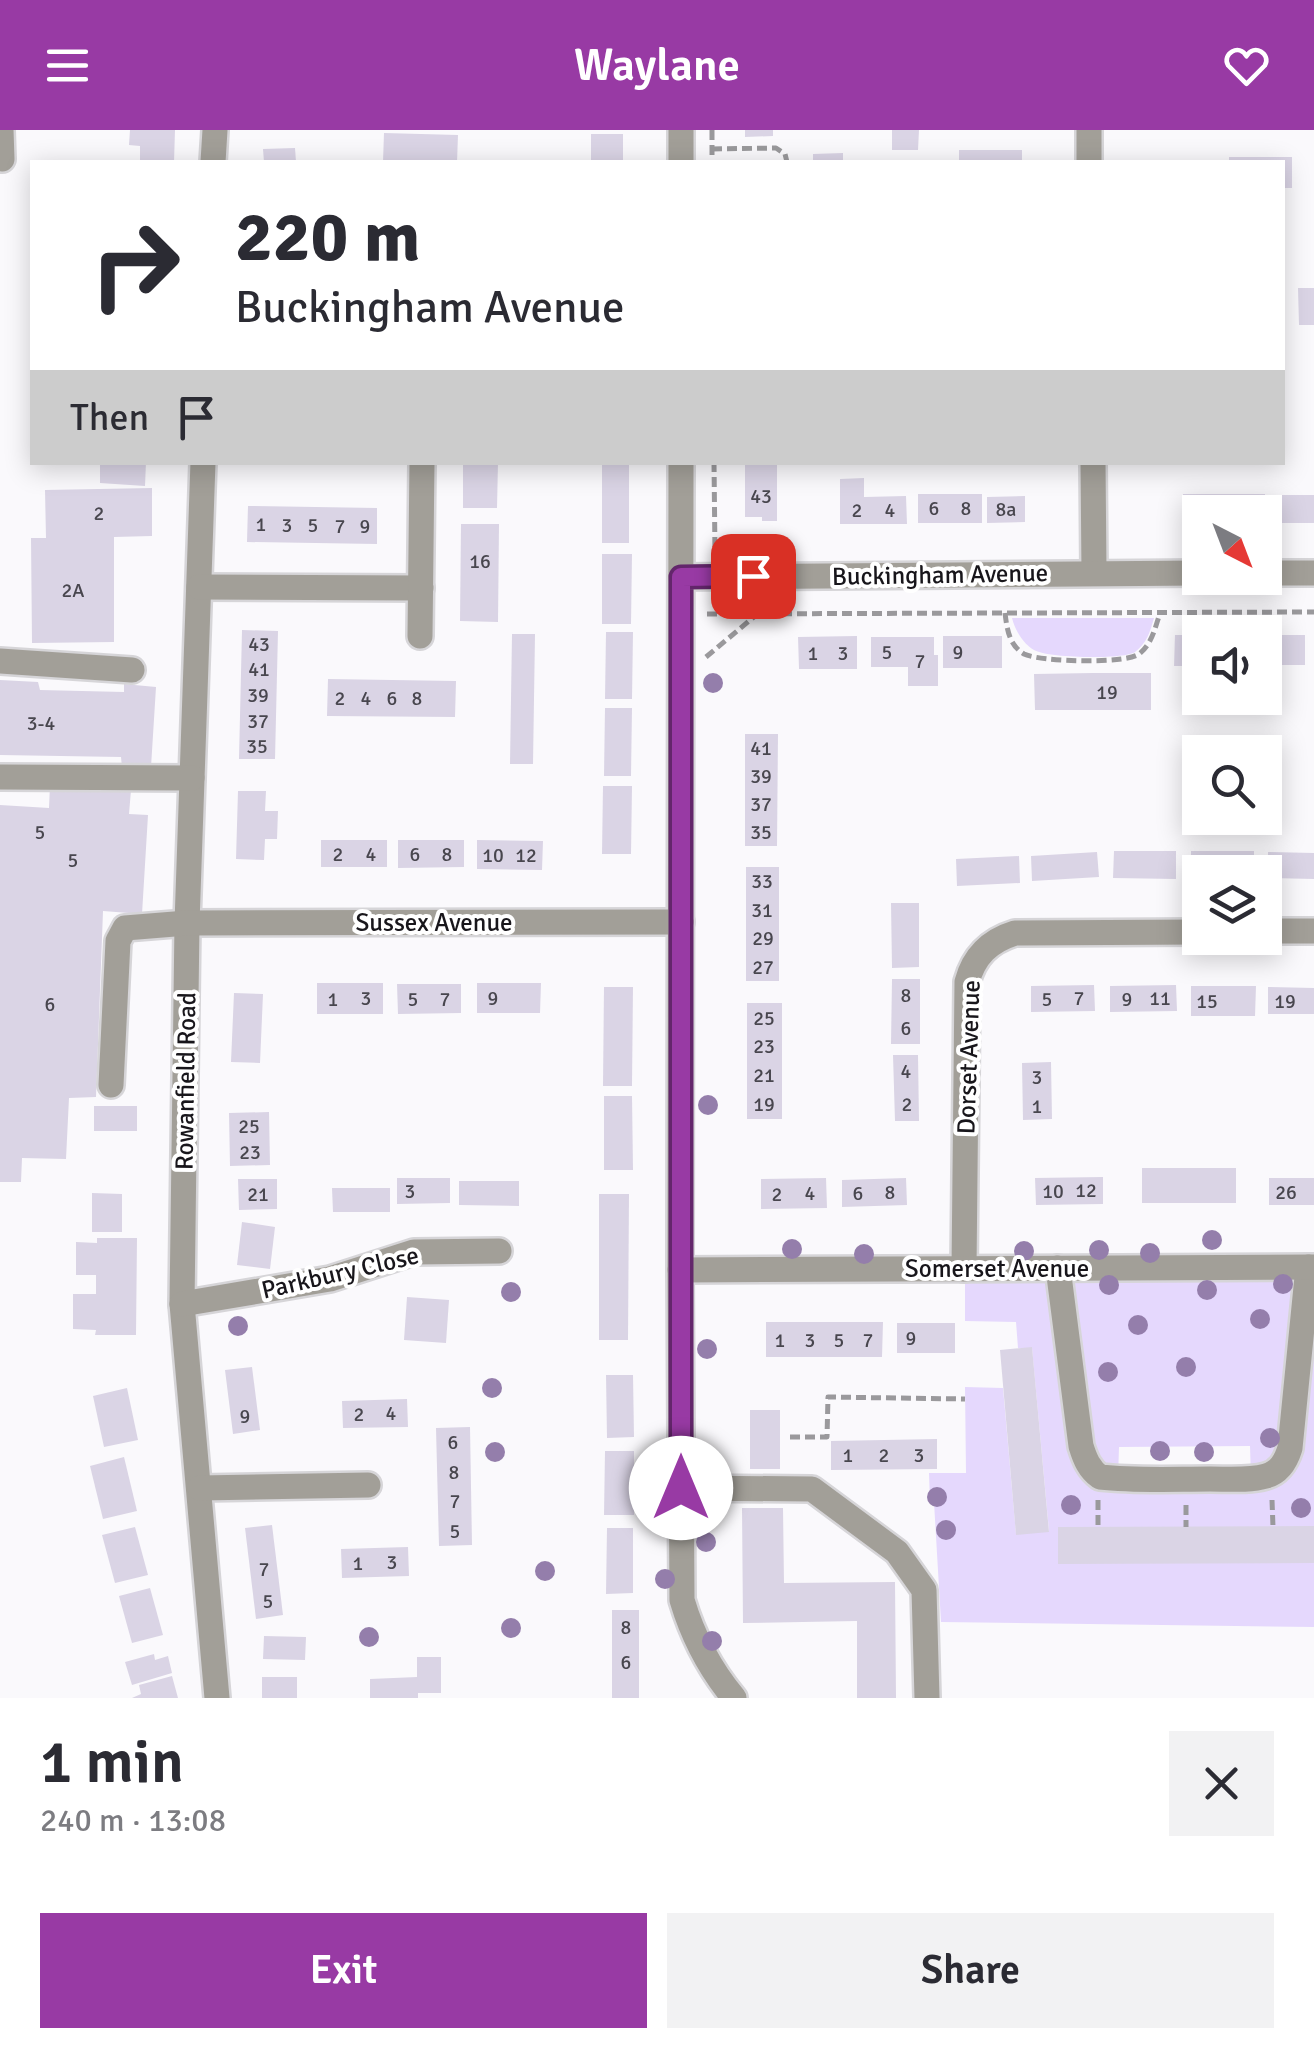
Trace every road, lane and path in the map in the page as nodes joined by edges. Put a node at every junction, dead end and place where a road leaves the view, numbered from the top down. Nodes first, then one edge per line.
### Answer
1 (1, 130) edge
2 (214, 130) edge
3 (681, 130) edge
4 (712, 130) edge
5 (1088, 130) edge
6 (712, 149) junction
7 (2, 159) edge
8 (214, 160) edge
9 (681, 160) edge
10 (712, 160) edge
11 (786, 160) edge
12 (1089, 160) edge
13 (203, 465) edge
14 (422, 465) edge
15 (681, 465) edge
16 (714, 465) edge
17 (1092, 465) edge
18 (1094, 572) junction
19 (1182, 572) edge
20 (1282, 573) edge
21 (1314, 573) edge
22 (716, 576) junction
23 (681, 577) junction
24 (199, 586) junction
25 (421, 588) junction
26 (1314, 612) edge
27 (1005, 613) junction
28 (1160, 613) junction
29 (681, 614) junction
30 (757, 614) junction
31 (420, 636) dead end
32 (0, 661) edge
33 (132, 670) dead end
34 (681, 678) junction
35 (0, 777) edge
36 (192, 778) junction
37 (681, 922) junction
38 (187, 923) junction
39 (1282, 931) edge
40 (1314, 931) edge
41 (1182, 932) edge
42 (111, 1086) dead end
43 (499, 1251) dead end
44 (1311, 1267) edge
45 (964, 1268) junction
46 (1058, 1268) junction
47 (680, 1270) junction
48 (182, 1304) junction
49 (965, 1399) dead end
50 (790, 1437) dead end
51 (368, 1486) dead end
52 (200, 1488) junction
53 (681, 1488) junction
54 (217, 1698) edge
55 (734, 1698) edge
56 (926, 1698) edge

1 - 7 street
2 - 8 street
3 - 9 street
4 - 6 path
5 - 12 street
6 - 10 path
6 - 11 path
13 - 24 street, Rowanfield Road
14 - 25 street
15 - 23 street
16 - 22 path
17 - 18 street
18 - 19 street, Buckingham Avenue
18 - 22 street, Buckingham Avenue
20 - 21 street
22 - 23 street, Buckingham Avenue
23 - 29 street
24 - 25 street
24 - 36 street, Rowanfield Road
25 - 31 street
26 - 28 path
27 - 28 path
27 - 28 path
27 - 30 path
29 - 30 path
29 - 34 street
30 - 34 path
32 - 33 street
34 - 37 street
35 - 36 street
36 - 38 street, Rowanfield Road
37 - 38 street, Sussex Avenue
37 - 47 street
38 - 42 street, Sussex Avenue
38 - 48 street, Rowanfield Road
39 - 40 street
41 - 45 street, Dorset Avenue
43 - 48 street, Parkbury Close
44 - 46 street, Somerset Avenue
44 - 46 street
45 - 46 street, Somerset Avenue
45 - 47 street, Somerset Avenue
47 - 53 street
48 - 52 street, Rowanfield Road
49 - 50 path
51 - 52 street
52 - 54 street, Rowanfield Road
53 - 55 street
53 - 56 street

